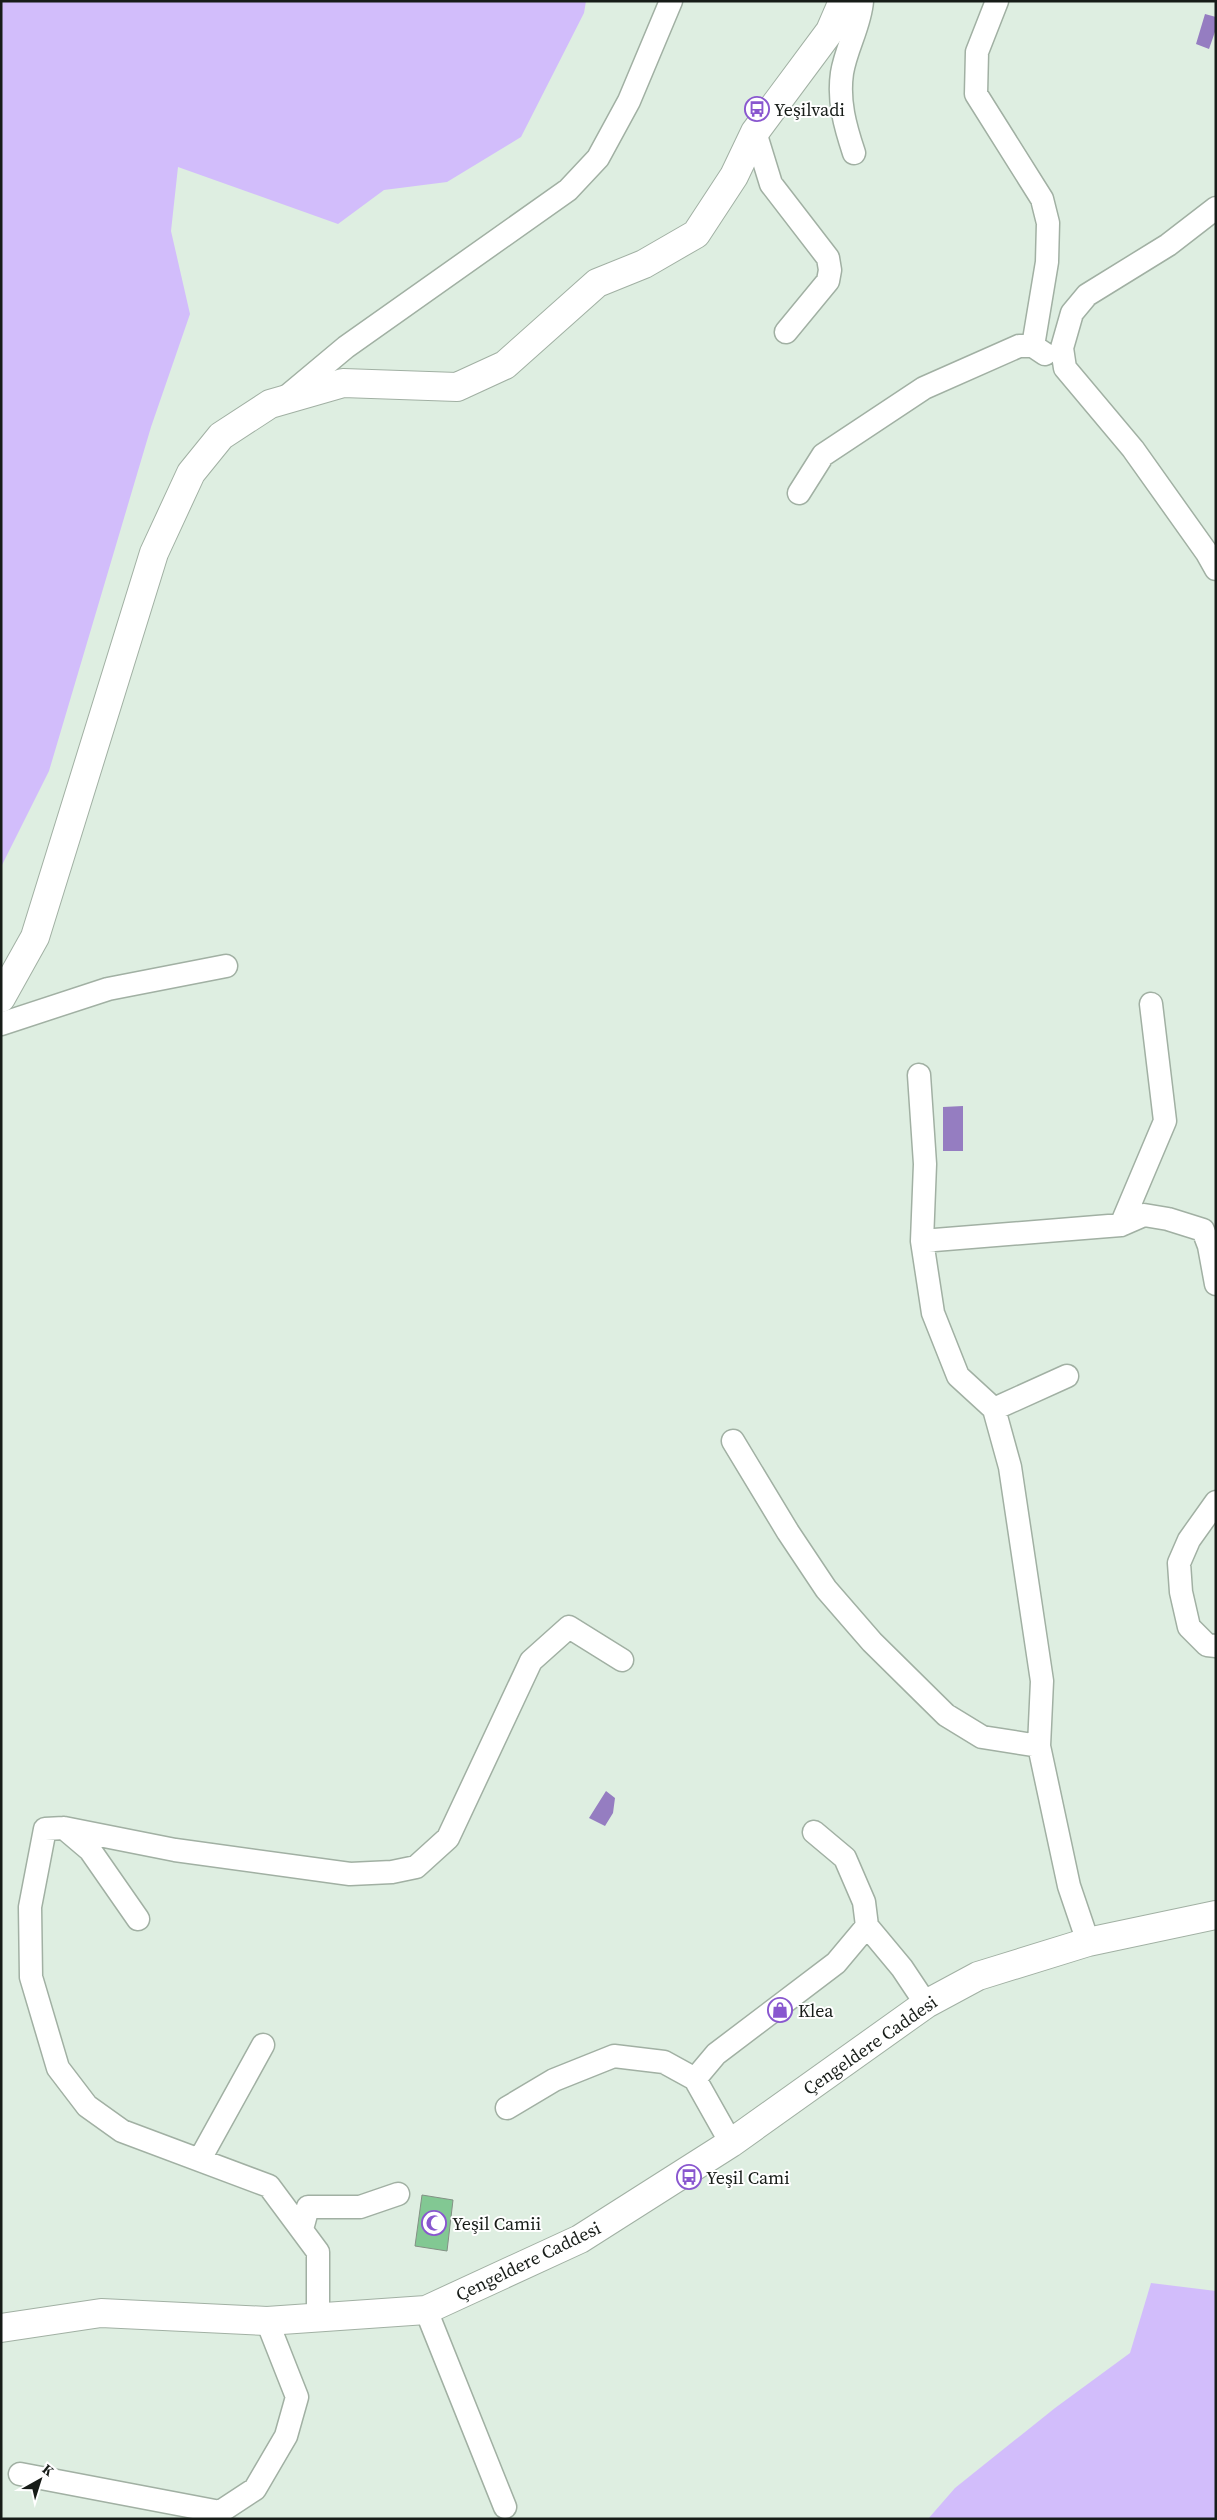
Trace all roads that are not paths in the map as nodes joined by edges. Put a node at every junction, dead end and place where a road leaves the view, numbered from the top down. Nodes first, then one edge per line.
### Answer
1 (671, 1) edge
2 (843, 1) edge
3 (862, 1) edge
4 (997, 1) edge
5 (755, 132) junction
6 (854, 153) dead end
7 (1216, 208) edge
8 (786, 332) dead end
9 (1033, 346) junction
10 (1065, 368) junction
11 (282, 400) junction
12 (800, 493) dead end
13 (1216, 569) edge
14 (226, 966) dead end
15 (1, 998) edge
16 (1151, 1004) dead end
17 (1, 1024) edge
18 (918, 1075) dead end
19 (1121, 1225) junction
20 (922, 1241) junction
21 (1216, 1284) edge
22 (1067, 1376) dead end
23 (994, 1409) junction
24 (733, 1441) dead end
25 (1216, 1502) edge
26 (1216, 1646) edge
27 (622, 1660) dead end
28 (1038, 1746) junction
29 (64, 1828) junction
30 (814, 1832) dead end
31 (1216, 1915) edge
32 (138, 1919) dead end
33 (867, 1926) junction
34 (1088, 1942) junction
35 (926, 2004) junction
36 (263, 2045) dead end
37 (695, 2079) junction
38 (507, 2108) dead end
39 (731, 2142) junction
40 (200, 2159) junction
41 (398, 2194) dead end
42 (302, 2229) junction
43 (426, 2310) junction
44 (318, 2318) junction
45 (267, 2321) junction
46 (1, 2328) edge
47 (20, 2474) dead end
48 (505, 2507) dead end

1 - 11 street
2 - 5 street
3 - 6 street
4 - 9 street
5 - 8 street
5 - 11 street
7 - 10 street
9 - 10 street
9 - 12 street
10 - 13 street
11 - 15 street
14 - 17 street
16 - 19 street
18 - 20 street
19 - 20 street
19 - 21 street
20 - 23 street
22 - 23 street
23 - 28 street
24 - 28 street
25 - 26 street
27 - 29 street
28 - 34 street
29 - 32 street
29 - 40 street
30 - 33 street
31 - 34 street, Çengeldere Caddesi
33 - 35 street
33 - 37 street
34 - 35 street, Çengeldere Caddesi
35 - 39 street, Çengeldere Caddesi
36 - 40 street
37 - 38 street
37 - 39 street
39 - 43 street, Çengeldere Caddesi
40 - 42 street
41 - 42 street
42 - 44 street
43 - 44 street, Çengeldere Caddesi
43 - 48 street
44 - 45 street, Çengeldere Caddesi
45 - 46 street, Çengeldere Caddesi
45 - 47 street

